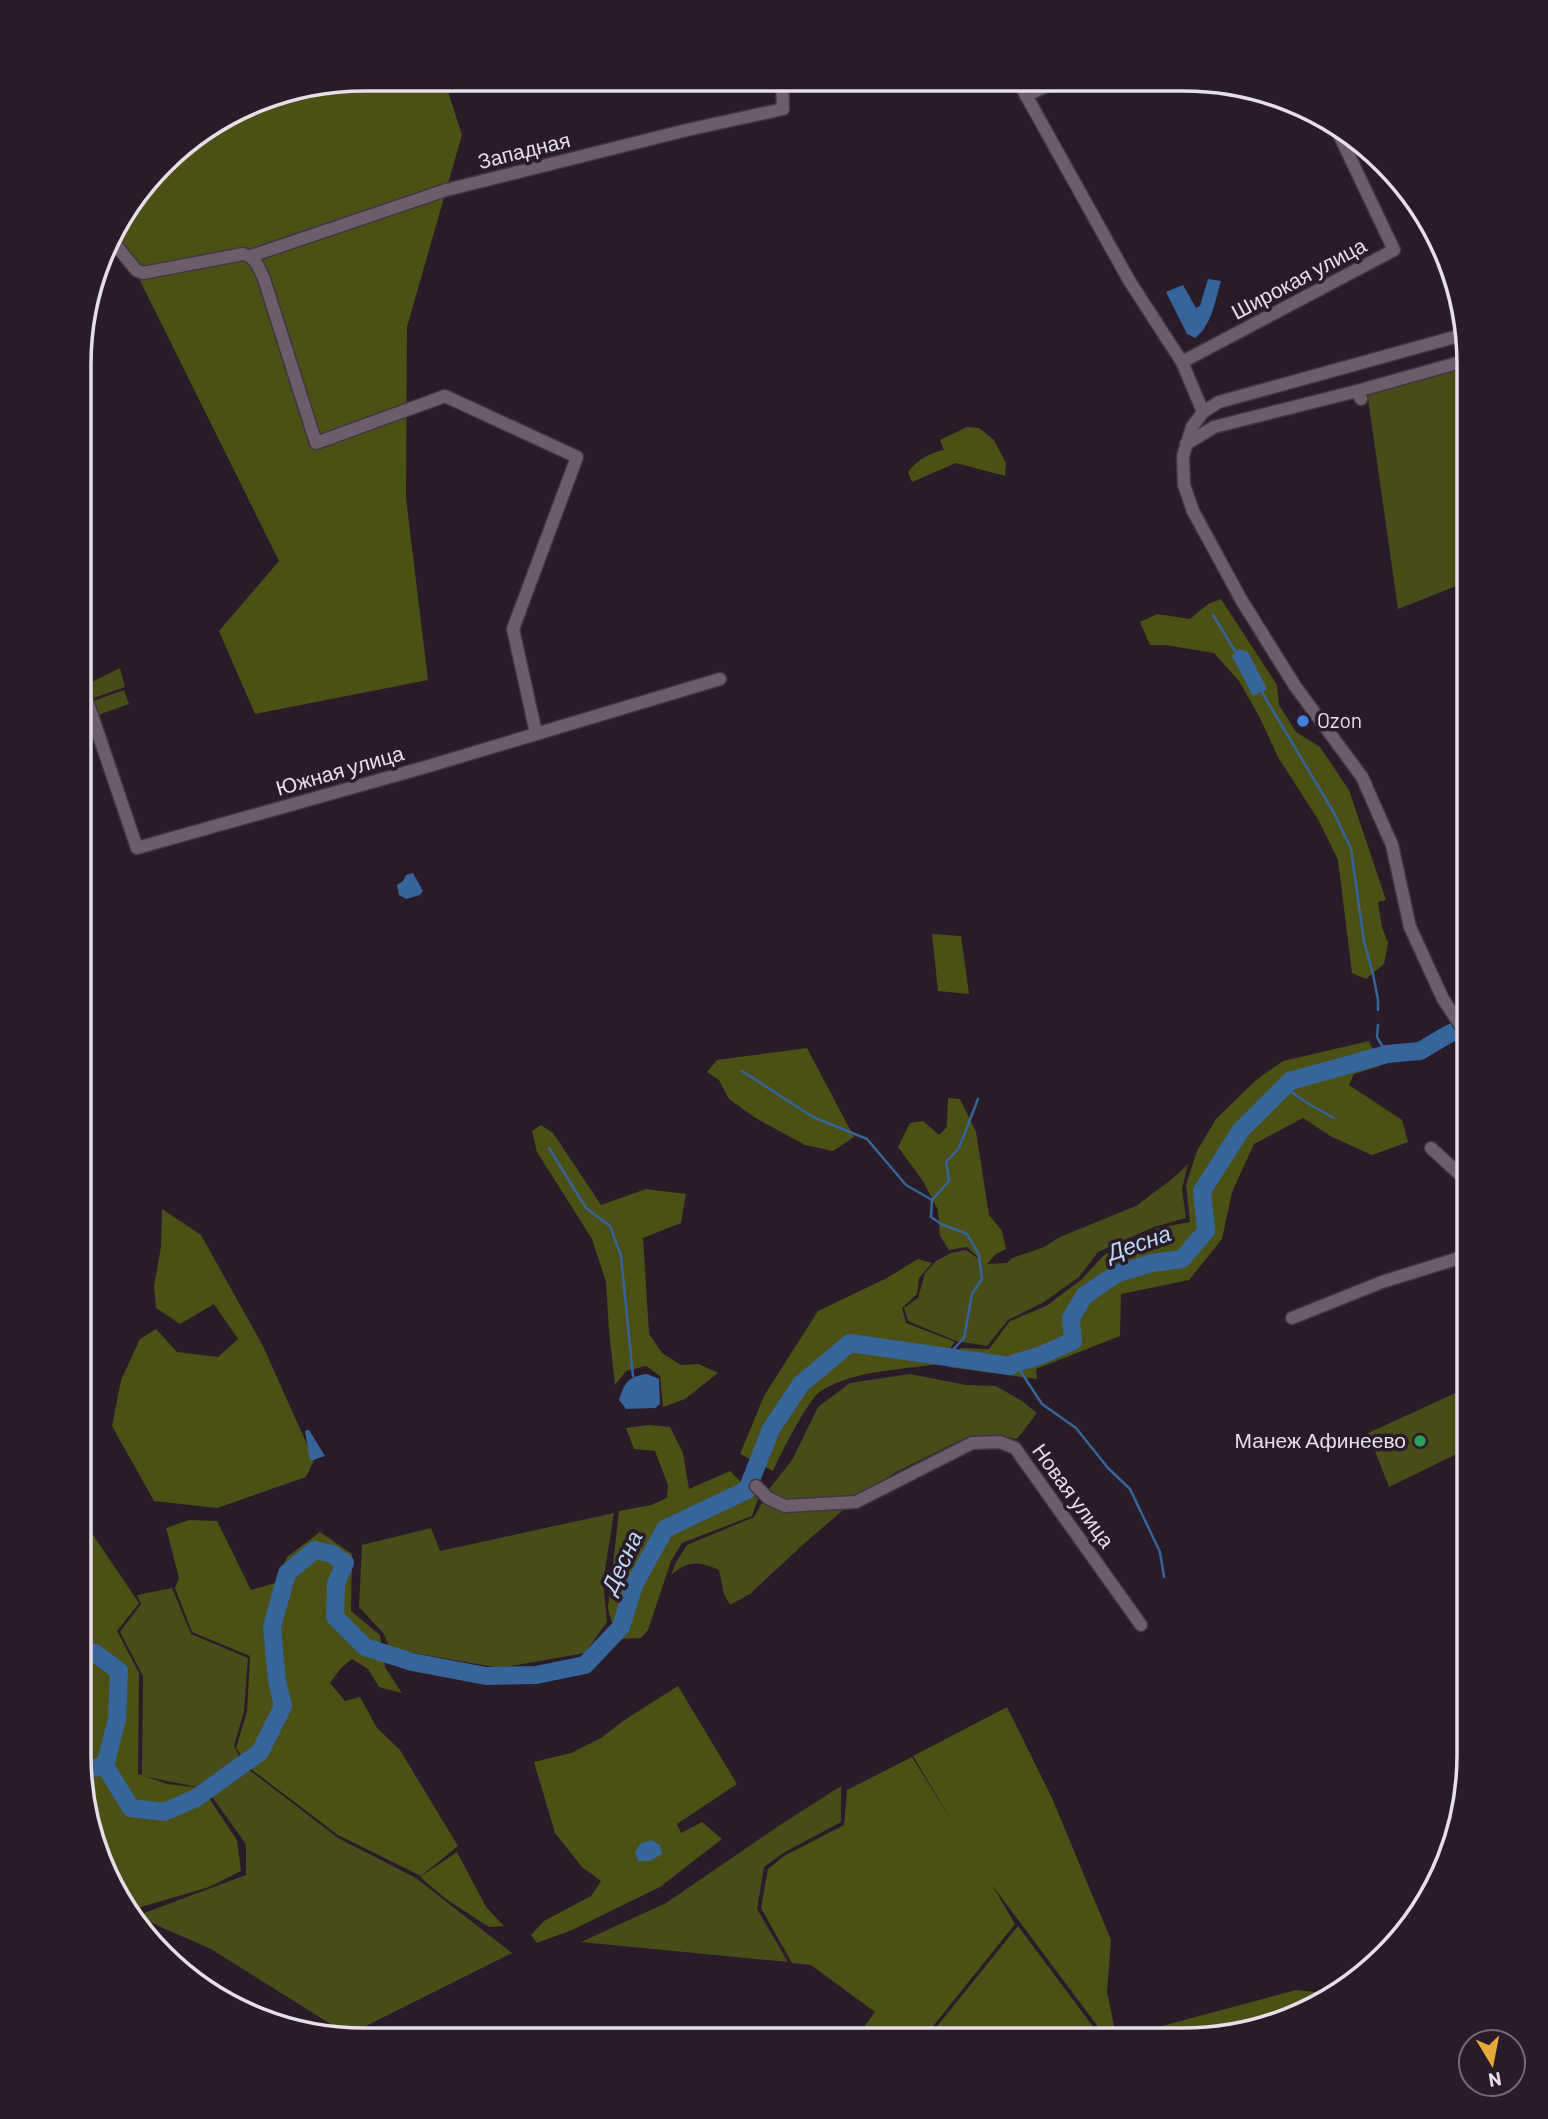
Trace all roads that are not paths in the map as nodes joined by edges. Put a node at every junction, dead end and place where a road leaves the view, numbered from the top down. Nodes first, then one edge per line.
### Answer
1 (784, 91) edge
2 (1023, 91) edge
3 (1036, 91) edge
4 (1026, 96) junction
5 (1343, 142) edge
6 (117, 248) edge
7 (251, 256) junction
8 (1455, 337) edge
9 (1182, 362) junction
10 (1457, 364) edge
11 (1203, 412) junction
12 (1186, 444) junction
13 (720, 678) dead end
14 (91, 712) edge
15 (536, 733) junction
16 (1457, 1019) edge
17 (1431, 1148) dead end
18 (1457, 1171) edge
19 (1457, 1259) edge
20 (1292, 1318) dead end
21 (756, 1486) dead end
22 (1141, 1625) dead end

1 - 7 street, Западная
2 - 4 street
3 - 4 street
4 - 9 street
5 - 9 street, Широкая улица
6 - 7 street
7 - 15 street
8 - 11 street
9 - 11 street
10 - 12 street
11 - 12 street
12 - 16 street
13 - 15 street, Южная улица
14 - 15 street, Южная улица
17 - 18 street
19 - 20 street
21 - 22 street, Новая улица

